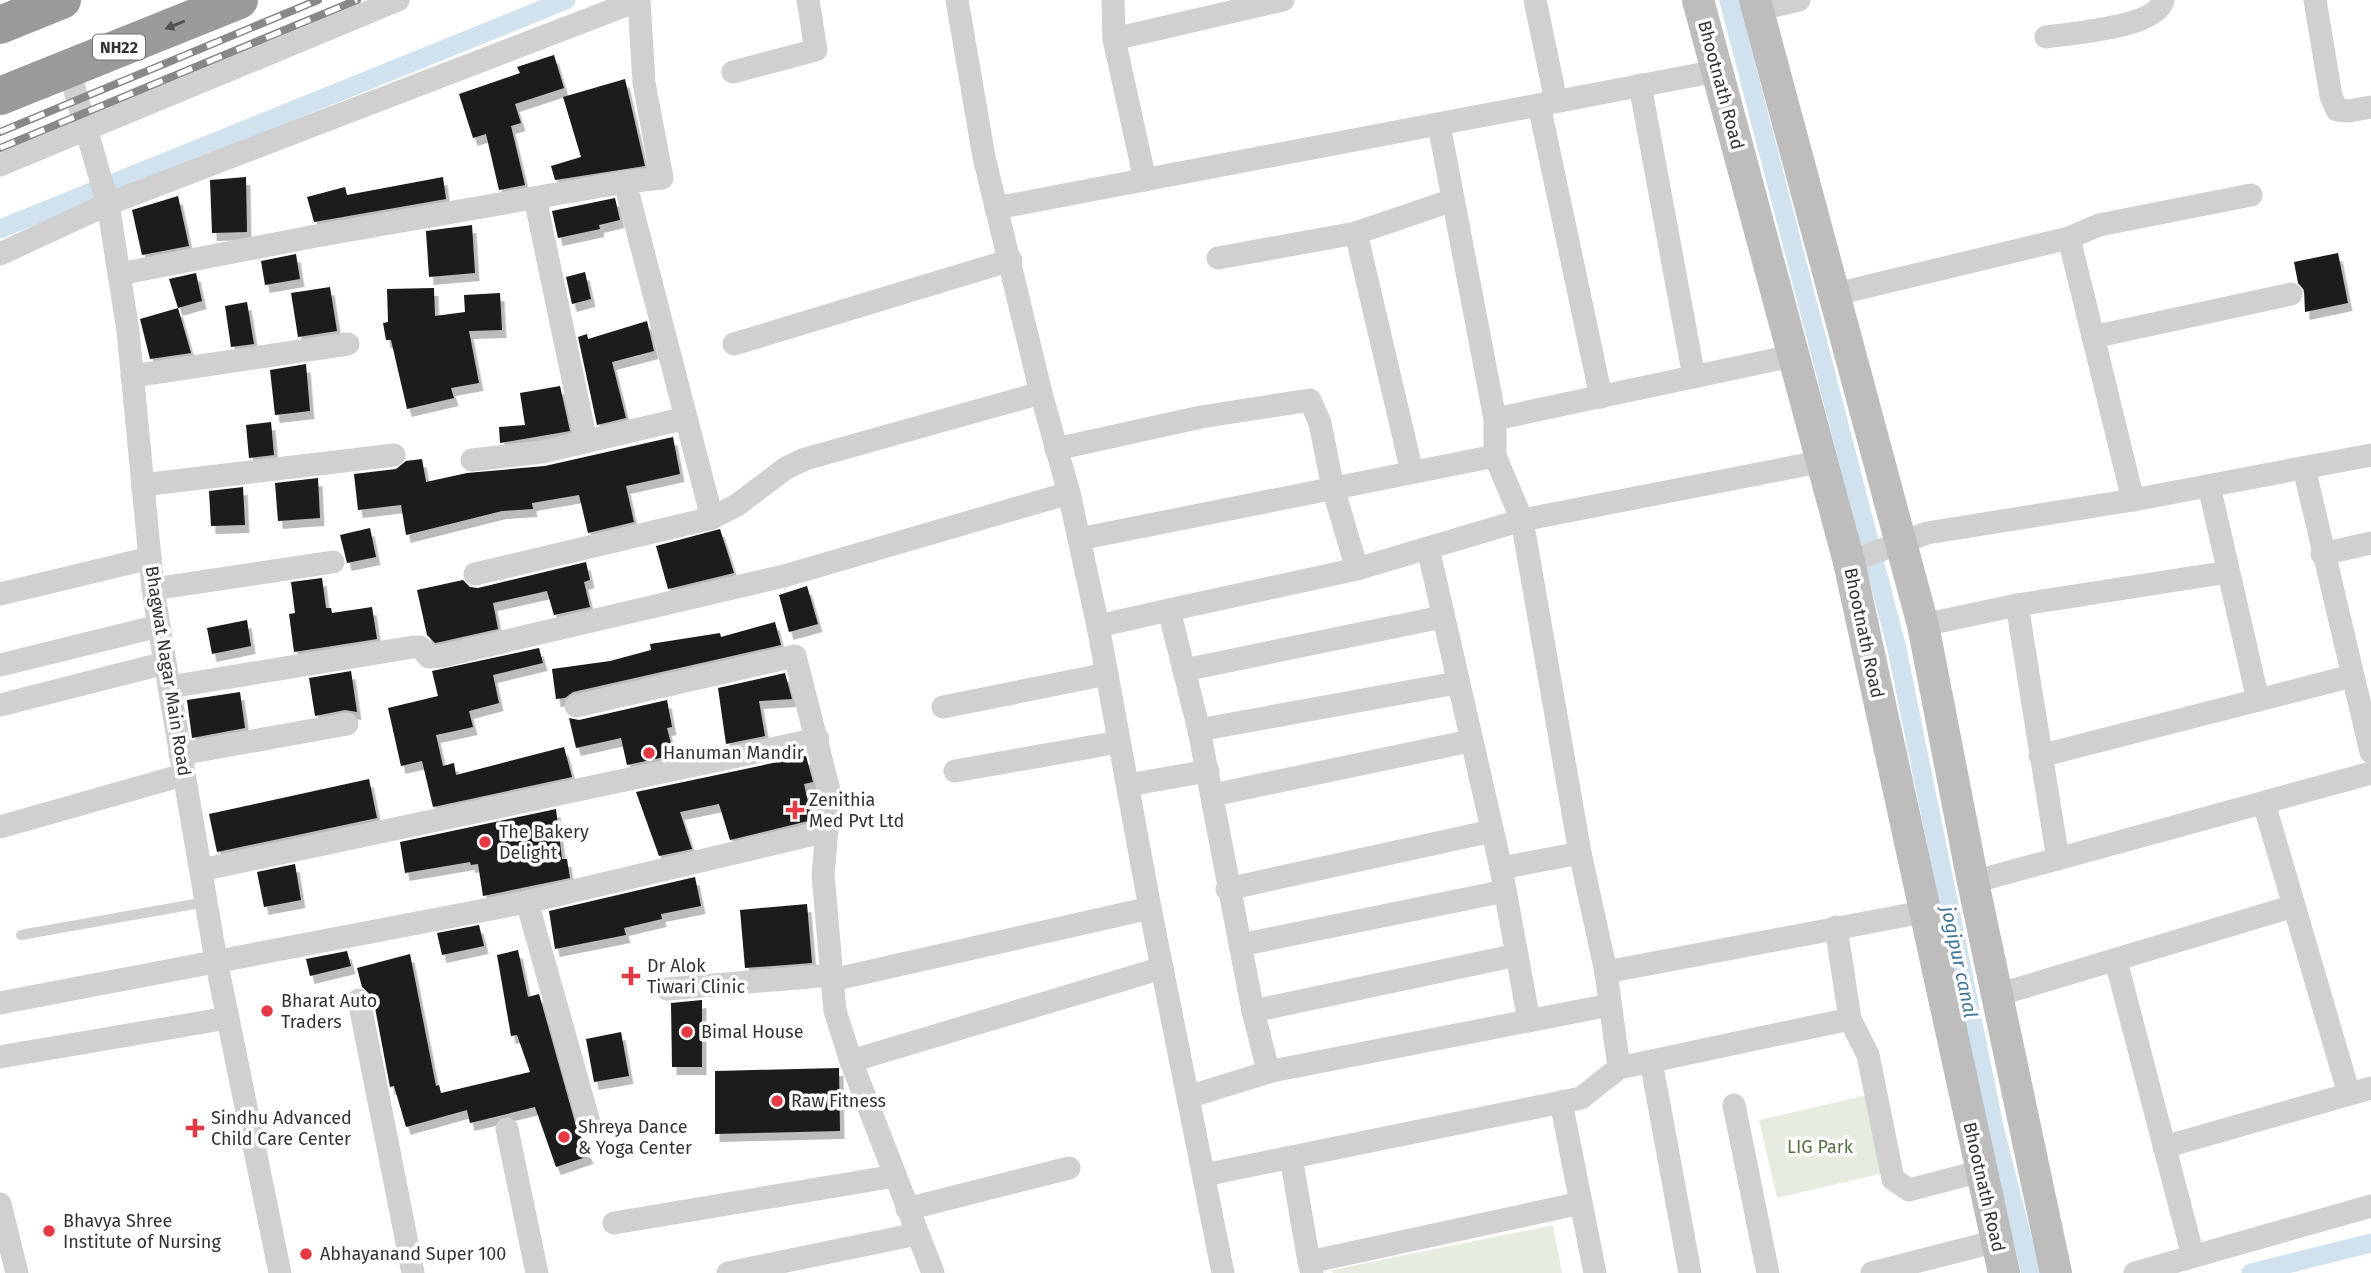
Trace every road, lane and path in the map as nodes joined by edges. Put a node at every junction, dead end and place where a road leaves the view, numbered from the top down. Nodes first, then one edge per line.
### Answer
1 (168, 0) edge
2 (239, 0) edge
3 (398, 0) edge
4 (808, 0) edge
5 (957, 0) edge
6 (1113, 0) edge
7 (1283, 0) edge
8 (1535, 0) edge
9 (1698, 0) edge
10 (1800, 0) edge
11 (2163, 0) edge
12 (2315, 0) edge
13 (57, 1) edge
14 (1254, 3) edge
15 (1756, 5) edge
16 (0, 25) edge
17 (2046, 37) dead end
18 (1114, 39) junction
19 (68, 67) junction
20 (0, 69) edge
21 (1717, 71) junction
22 (733, 72) dead end
23 (1640, 85) junction
24 (0, 96) edge
25 (1548, 103) junction
26 (2371, 107) edge
27 (1439, 125) junction
28 (88, 130) junction
29 (0, 165) edge
30 (1145, 180) junction
31 (625, 182) junction
32 (2251, 195) dead end
33 (535, 198) junction
34 (1453, 200) junction
35 (107, 201) junction
36 (996, 208) junction
37 (1356, 233) junction
38 (2069, 238) junction
39 (0, 254) edge
40 (1218, 258) dead end
41 (1011, 260) junction
42 (119, 274) junction
43 (1836, 294) junction
44 (2291, 294) dead end
45 (2093, 337) junction
46 (348, 344) dead end
47 (734, 344) dead end
48 (1796, 355) junction
49 (132, 376) junction
50 (1694, 377) junction
51 (1041, 393) junction
52 (1601, 397) junction
53 (686, 418) junction
54 (1495, 419) junction
55 (586, 442) junction
56 (1056, 449) junction
57 (394, 455) dead end
58 (2371, 455) edge
59 (1495, 456) junction
60 (472, 460) dead end
61 (1824, 461) junction
62 (2304, 468) junction
63 (1412, 472) junction
64 (142, 485) junction
65 (2209, 486) junction
66 (1333, 488) junction
67 (1069, 493) junction
68 (2133, 500) junction
69 (712, 518) junction
70 (1522, 520) junction
71 (1079, 539) junction
72 (2371, 543) edge
73 (1897, 546) junction
74 (1428, 548) junction
75 (2322, 554) junction
76 (150, 558) junction
77 (1857, 559) junction
78 (333, 562) dead end
79 (1357, 569) junction
80 (2228, 572) junction
81 (475, 574) dead end
82 (153, 589) junction
83 (0, 594) edge
84 (2017, 605) junction
85 (1168, 610) junction
86 (1442, 617) junction
87 (1923, 625) junction
88 (159, 626) junction
89 (1098, 626) junction
90 (165, 663) junction
91 (0, 665) edge
92 (1184, 670) junction
93 (1107, 674) junction
94 (2352, 676) junction
95 (1456, 682) junction
96 (169, 687) junction
97 (2258, 700) junction
98 (0, 705) edge
99 (576, 706) dead end
100 (943, 707) dead end
101 (347, 724) dead end
102 (1199, 730) junction
103 (818, 739) junction
104 (1470, 741) junction
105 (1119, 742) junction
106 (2371, 752) edge
107 (2040, 757) junction
108 (182, 764) junction
109 (955, 771) dead end
110 (1208, 771) junction
111 (2371, 773) edge
112 (1128, 785) junction
113 (1213, 795) junction
114 (2264, 803) junction
115 (0, 827) edge
116 (827, 831) junction
117 (1492, 831) junction
118 (1580, 853) junction
119 (2058, 859) junction
120 (1501, 868) junction
121 (201, 870) junction
122 (1973, 882) junction
123 (1227, 889) junction
124 (1505, 891) junction
125 (206, 902) junction
126 (527, 902) junction
127 (2294, 906) junction
128 (1150, 908) junction
129 (1923, 912) junction
130 (1836, 927) junction
131 (21, 935) dead end
132 (1240, 945) junction
133 (1517, 955) junction
134 (216, 960) junction
135 (2116, 961) junction
136 (1162, 968) junction
137 (1606, 972) junction
138 (832, 977) junction
139 (667, 989) dead end
140 (1997, 995) junction
141 (359, 1000) dead end
142 (0, 1003) edge
143 (1610, 1005) junction
144 (1253, 1011) junction
145 (228, 1018) junction
146 (1850, 1019) junction
147 (1529, 1021) junction
148 (0, 1057) edge
149 (851, 1061) junction
150 (1651, 1061) junction
151 (1619, 1068) junction
152 (1272, 1071) junction
153 (2371, 1088) edge
154 (2349, 1094) junction
155 (1188, 1097) junction
156 (1562, 1102) junction
157 (1734, 1105) dead end
158 (589, 1122) dead end
159 (507, 1129) dead end
160 (2164, 1147) junction
161 (1291, 1157) junction
162 (1069, 1168) dead end
163 (1981, 1171) junction
164 (1204, 1175) junction
165 (895, 1176) junction
166 (1581, 1203) junction
167 (0, 1204) edge
168 (2371, 1206) edge
169 (907, 1209) junction
170 (614, 1223) dead end
171 (917, 1234) junction
172 (1997, 1241) junction
173 (2193, 1256) junction
174 (1311, 1268) edge
175 (17, 1273) edge
176 (280, 1273) edge
177 (413, 1273) edge
178 (537, 1273) edge
179 (728, 1273) edge
180 (933, 1273) edge
181 (1223, 1273) edge
182 (1594, 1273) edge
183 (1690, 1273) edge
184 (1768, 1273) edge
185 (1872, 1273) edge
186 (2004, 1273) edge
187 (2056, 1273) edge
188 (2135, 1273) edge

1 - 20 highway
2 -> 19 highway, NH22
3 - 28 street
4 - 22 street
5 - 36 street
6 - 18 street
7 - 14 street
8 - 25 street
9 - 21 street, Bhootnath Road
10 - 15 street
11 - 17 street
12 - 26 street
13 - 16 highway
14 - 18 street
15 - 43 street
18 - 30 street
19 - 24 highway, NH22
19 - 28 street, Bhagwat Nagar Main Road
21 - 23 street
21 - 48 street, Bhootnath Road
23 - 25 street
23 - 50 street
25 - 27 street
25 - 52 street
27 - 30 street
27 - 34 street
28 - 29 street
28 - 35 street, Bhagwat Nagar Main Road
30 - 36 street
31 - 33 street
31 - 35 street
31 - 53 street
32 - 38 street
33 - 42 street
33 - 55 street
34 - 37 street
34 - 54 street
35 - 39 street
35 - 42 street, Bhagwat Nagar Main Road
36 - 41 street
37 - 40 street
37 - 63 street
38 - 43 street
38 - 45 street
41 - 47 street
41 - 51 street
42 - 49 street, Bhagwat Nagar Main Road
43 - 73 street
44 - 45 street
45 - 68 street
46 - 49 street
48 - 50 street
48 - 61 street, Bhootnath Road
49 - 64 street, Bhagwat Nagar Main Road
50 - 52 street
51 - 56 street
51 - 69 street
52 - 54 street
53 - 55 street
53 - 69 street
54 - 59 street
55 - 60 street
56 - 66 street
56 - 67 street
57 - 64 street
58 - 62 street
59 - 63 street
59 - 70 street
61 - 70 street
61 - 77 street, Bhootnath Road
62 - 65 street
62 - 75 street
63 - 66 street
64 - 76 street, Bhagwat Nagar Main Road
65 - 68 street
65 - 80 street
66 - 71 street
66 - 79 street
67 - 71 street
67 - 96 street
68 - 73 street
69 - 81 street
70 - 74 street
70 - 118 street
71 - 89 street
72 - 75 street
73 - 77 street
73 - 87 street
74 - 79 street
74 - 86 street
75 - 94 street
76 - 82 street, Bhagwat Nagar Main Road
76 - 83 street
77 - 129 street, Bhootnath Road
78 - 82 street
79 - 85 street
80 - 84 street
80 - 97 street
82 - 88 street, Bhagwat Nagar Main Road
84 - 87 street
84 - 107 street
85 - 89 street
85 - 92 street
86 - 92 street
86 - 95 street
87 - 122 street
88 - 90 street, Bhagwat Nagar Main Road
88 - 91 street
89 - 93 street
90 - 96 street, Bhagwat Nagar Main Road
90 - 98 street
92 - 102 street
93 - 100 street
93 - 105 street
94 - 97 street
94 - 106 street
95 - 102 street
95 - 104 street
96 - 108 street, Bhagwat Nagar Main Road
97 - 107 street
99 - 103 street
101 - 108 street
102 - 110 street
103 - 116 street
103 - 121 street
104 - 113 street
104 - 117 street
105 - 109 street
105 - 112 street
107 - 119 street
108 - 115 street
108 - 121 street, Bhagwat Nagar Main Road
110 - 112 street
110 - 113 street
111 - 114 street
112 - 128 street
113 - 123 street
114 - 119 street
114 - 127 street
116 - 126 street
116 - 138 street
117 - 120 street
117 - 123 street
118 - 120 street
118 - 137 street
119 - 122 street
120 - 124 street
121 - 125 street, Bhagwat Nagar Main Road
122 - 140 street
123 - 132 street
124 - 132 street
124 - 133 street
125 - 131 lane
125 - 134 street, Bhagwat Nagar Main Road
126 - 134 street
126 - 158 street
127 - 135 street
127 - 154 street
128 - 136 street
128 - 138 street
129 - 130 street
129 - 163 street, Bhootnath Road
130 - 137 street
130 - 146 street
132 - 144 street
133 - 144 street
133 - 147 street
134 - 142 street
134 - 145 street, Bhagwat Nagar Main Road
135 - 140 street
135 - 160 street
136 - 149 street
136 - 155 street
137 - 143 street
138 - 139 street
138 - 149 street
140 - 187 street
141 - 177 street
143 - 147 street
143 - 151 street
144 - 152 street
145 - 148 street
145 - 176 street, Bhagwat Nagar Main Road
146 - 150 street
146 - 163 street
147 - 152 street
149 - 165 street
150 - 151 street
150 - 183 street
151 - 156 street
152 - 155 street
153 - 154 street
154 - 160 street
155 - 164 street
156 - 161 street
156 - 166 street
157 - 184 street
159 - 178 street
160 - 173 street
161 - 164 street
161 - 174 street
162 - 169 street
163 - 172 street, Bhootnath Road
164 - 181 street
165 - 169 street
165 - 170 street
166 - 174 street
166 - 182 street
167 - 175 street
168 - 173 street
169 - 171 street
171 - 179 street
171 - 180 street
172 - 185 street
172 - 186 street, Bhootnath Road
173 - 188 street

